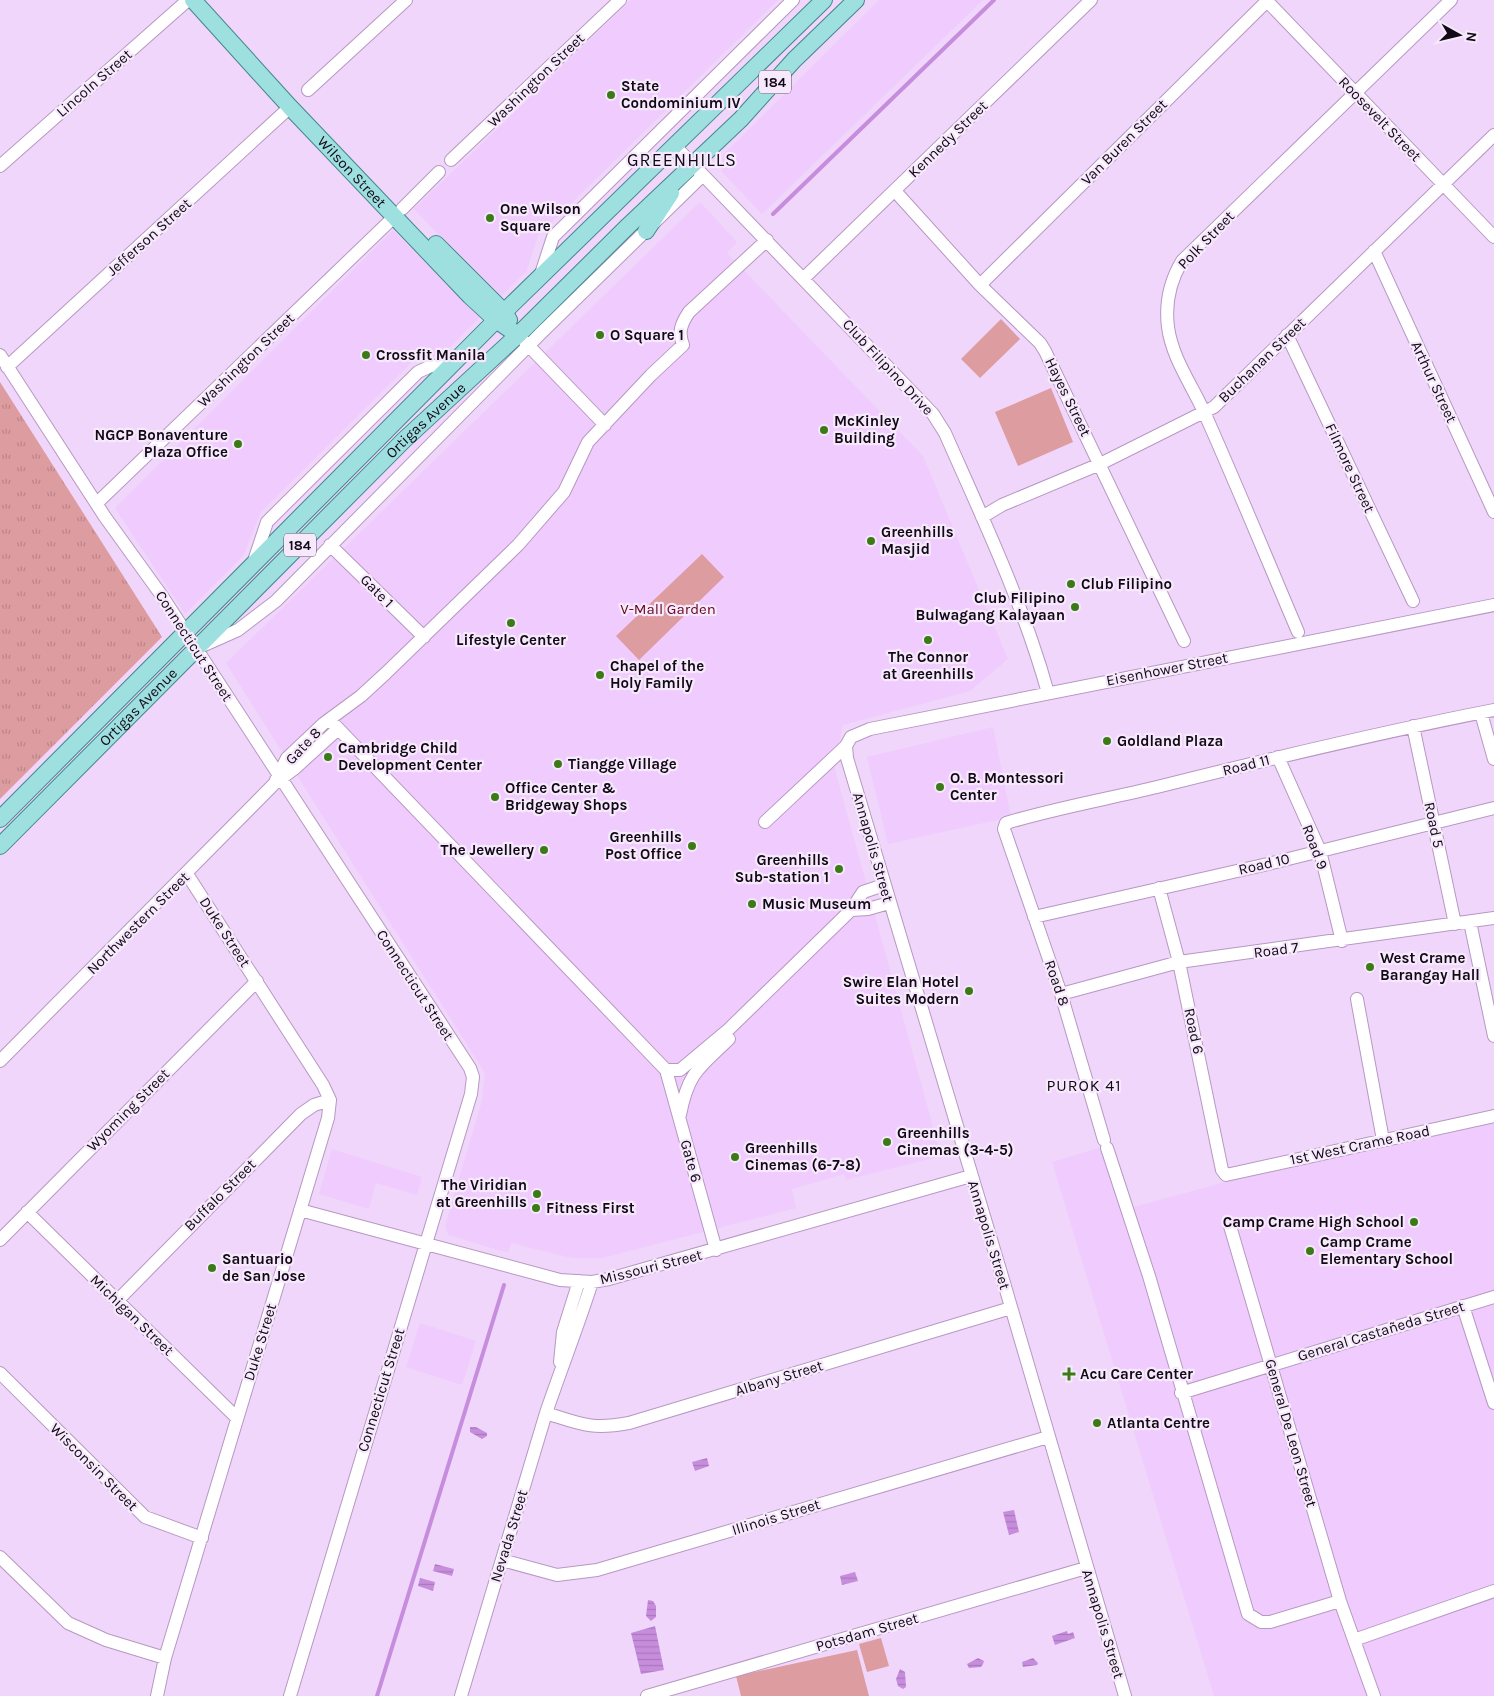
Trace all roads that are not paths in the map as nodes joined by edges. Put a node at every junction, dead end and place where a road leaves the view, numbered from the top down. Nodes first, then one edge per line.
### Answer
1 (188, 0) edge
2 (193, 0) edge
3 (205, 0) edge
4 (406, 0) edge
5 (620, 0) edge
6 (793, 0) edge
7 (824, 0) edge
8 (856, 0) edge
9 (1091, 0) edge
10 (1267, 0) edge
11 (1451, 0) edge
12 (308, 90) dead end
13 (1355, 93) junction
14 (290, 107) junction
15 (1494, 134) edge
16 (675, 146) junction
17 (451, 160) dead end
18 (0, 166) edge
19 (698, 170) junction
20 (439, 172) dead end
21 (673, 183) junction
22 (1443, 183) junction
23 (895, 191) junction
24 (398, 213) junction
25 (646, 230) junction
26 (1494, 237) edge
27 (767, 240) junction
28 (1374, 251) junction
29 (540, 278) junction
30 (804, 278) junction
31 (980, 285) junction
32 (500, 316) junction
33 (518, 335) junction
34 (1287, 336) junction
35 (529, 346) junction
36 (0, 355) edge
37 (8, 367) junction
38 (1204, 413) junction
39 (605, 425) junction
40 (1100, 464) junction
41 (96, 503) junction
42 (1494, 512) edge
43 (982, 517) junction
44 (330, 545) junction
45 (1413, 601) dead end
46 (1494, 605) edge
47 (1298, 632) dead end
48 (186, 634) junction
49 (424, 637) junction
50 (1184, 641) dead end
51 (196, 650) junction
52 (1048, 693) junction
53 (1488, 711) edge
54 (334, 724) junction
55 (1413, 726) junction
56 (846, 746) junction
57 (1278, 757) junction
58 (1494, 759) edge
59 (849, 765) junction
60 (819, 771) junction
61 (278, 780) junction
62 (1494, 808) edge
63 (0, 819) edge
64 (765, 822) dead end
65 (1434, 822) junction
66 (1004, 829) joint
67 (0, 846) edge
68 (1320, 851) junction
69 (187, 874) junction
70 (884, 885) junction
71 (1160, 888) junction
72 (889, 903) junction
73 (851, 910) junction
74 (1034, 917) junction
75 (1494, 918) edge
76 (1470, 922) junction
77 (1456, 924) junction
78 (1342, 941) junction
79 (1179, 962) junction
80 (257, 981) junction
81 (1061, 994) junction
82 (1357, 999) dead end
83 (1494, 1036) edge
84 (729, 1039) dead end
85 (0, 1061) edge
86 (666, 1070) junction
87 (330, 1100) junction
88 (1494, 1116) edge
89 (679, 1120) junction
90 (1383, 1140) junction
91 (1226, 1175) joint
92 (971, 1176) junction
93 (300, 1210) junction
94 (27, 1212) junction
95 (1230, 1226) dead end
96 (0, 1240) edge
97 (424, 1245) junction
98 (716, 1250) junction
99 (579, 1281) junction
100 (592, 1282) junction
101 (1494, 1296) edge
102 (118, 1301) junction
103 (1463, 1306) junction
104 (1012, 1308) junction
105 (1270, 1365) junction
106 (0, 1373) edge
107 (558, 1376) junction
108 (1182, 1393) junction
109 (1494, 1403) edge
110 (546, 1413) junction
111 (237, 1418) junction
112 (1048, 1437) junction
113 (202, 1538) junction
114 (0, 1557) edge
115 (502, 1560) junction
116 (1086, 1568) junction
117 (1494, 1591) edge
118 (1340, 1601) junction
119 (1354, 1640) junction
120 (165, 1658) junction
121 (156, 1696) edge
122 (290, 1696) edge
123 (463, 1696) edge
124 (647, 1696) edge
125 (1124, 1696) edge
126 (1374, 1696) edge

1 - 18 street, Lincoln Street
2 - 14 main road, Wilson Street
3 - 24 main road, Wilson Street
4 - 12 street
5 - 17 street, Washington Street
6 - 29 street
7 - 16 main road, Ortigas Avenue / 184
8 - 19 main road, Ortigas Avenue / 184
9 - 23 street, Kennedy Street
10 - 13 street, Roosevelt Street
10 - 31 street, Van Buren Street
11 - 13 street, Polk Street
13 - 22 street, Roosevelt Street
13 - 38 street, Polk Street
14 - 24 main road, Wilson Street
14 - 37 street, Jefferson Street
15 - 22 street, Buchanan Street
16 - 19 street, Club Filipino Drive
16 - 29 main road, Ortigas Avenue / 184
19 - 21 main road, Ortigas Avenue / 184
19 - 25 street
19 - 27 street, Club Filipino Drive
20 - 24 street, Washington Street
21 - 25 main road
21 - 33 main road, Ortigas Avenue / 184
22 - 26 street, Roosevelt Street
22 - 28 street, Buchanan Street
23 - 30 street, Kennedy Street
23 - 31 street, Hayes Street
24 - 32 main road, Wilson Street
24 - 32 main road, Wilson Street
24 - 41 street, Washington Street
25 - 35 street
27 - 30 street, Club Filipino Drive
27 - 39 street, Gate 8
28 - 34 street, Buchanan Street
28 - 42 street, Arthur Street
29 - 32 main road, Ortigas Avenue / 184
30 - 43 street, Club Filipino Drive
31 - 40 street, Hayes Street
32 - 33 main road, Wilson Street
32 - 48 main road, Ortigas Avenue / 184
33 - 35 street, Wilson Street
33 - 51 main road, Ortigas Avenue / 184
34 - 38 street, Buchanan Street
34 - 45 street, Filmore Street
35 - 39 street, Wilson Street
35 - 44 street
36 - 37 street, Connecticut Street
37 - 41 street, Connecticut Street
38 - 40 street, Buchanan Street
38 - 47 street, Polk Street
39 - 49 street, Gate 8
40 - 43 street, Buchanan Street
40 - 50 street, Hayes Street
41 - 48 street, Connecticut Street
43 - 52 street, Club Filipino Drive
44 - 49 street, Gate 1
44 - 51 street
46 - 52 street, Eisenhower Street
48 - 51 street, Connecticut Street
48 - 63 main road, Ortigas Avenue / 184
49 - 54 street, Gate 8
51 - 61 street, Connecticut Street
51 - 67 main road, Ortigas Avenue / 184
52 - 56 street, Eisenhower Street
53 - 55 street, Road 11
53 - 58 street
54 - 61 street, Gate 8
54 - 86 street
55 - 57 street, Road 11
55 - 65 street, Road 5
56 - 59 street, Annapolis Street
56 - 60 street, Eisenhower Street
57 - 66 street, Road 11
57 - 68 street, Road 9
59 - 60 street
59 - 70 street, Annapolis Street
60 - 64 street, Eisenhower Street
61 - 69 street, Northwestern Street
61 - 97 street, Connecticut Street
62 - 65 street, Road 10
65 - 68 street, Road 10
65 - 77 street, Road 5
66 - 74 street, Road 8
68 - 71 street, Road 10
68 - 78 street, Road 9
69 - 80 street, Duke Street
69 - 85 street, Northwestern Street
70 - 72 street, Annapolis Street
70 - 73 street
71 - 74 street, Road 10
71 - 79 street, Road 6
72 - 73 street
72 - 92 street, Annapolis Street
73 - 86 street
74 - 81 street, Road 8
75 - 76 street, Road 7
76 - 77 street, Road 7
76 - 83 street
77 - 78 street, Road 7
78 - 79 street, Road 7
79 - 81 street, Road 7
79 - 91 street, Road 6
80 - 87 street, Duke Street
80 - 94 street, Wyoming Street
81 - 108 street, Road 8
82 - 90 street
84 - 89 street
86 - 89 street, Gate 6
87 - 93 street, Duke Street
87 - 102 street, Buffalo Street
88 - 90 street, 1st West Crame Road
89 - 98 street, Gate 6
90 - 91 street, 1st West Crame Road
92 - 98 street, Missouri Street
92 - 104 street, Annapolis Street
93 - 97 street, Missouri Street
93 - 111 street, Duke Street
94 - 96 street, Wyoming Street
94 - 102 street, Michigan Street
95 - 105 street, General De Leon Street
97 - 99 street, Missouri Street
97 - 122 street, Connecticut Street
98 - 100 street, Missouri Street
99 - 100 street, Missouri Street
99 - 107 street, Nevada Street
100 - 107 street, Nevada Street
101 - 103 street, General Castañeda Street
102 - 111 street, Michigan Street
103 - 105 street, General Castañeda Street
103 - 109 street
104 - 110 street, Albany Street
104 - 112 street, Annapolis Street
105 - 108 street, General Castañeda Street
105 - 118 street, General De Leon Street
106 - 113 street, Wisconsin Street
107 - 110 street, Nevada Street
108 - 118 street, Road 8
110 - 115 street, Nevada Street
111 - 113 street, Duke Street
112 - 115 street, Illinois Street
112 - 116 street, Annapolis Street
113 - 120 street, Duke Street
114 - 120 street
115 - 123 street, Nevada Street
116 - 124 street, Potsdam Street
116 - 125 street, Annapolis Street
117 - 119 street
118 - 119 street, General De Leon Street
119 - 126 street, General De Leon Street
120 - 121 street, Duke Street

